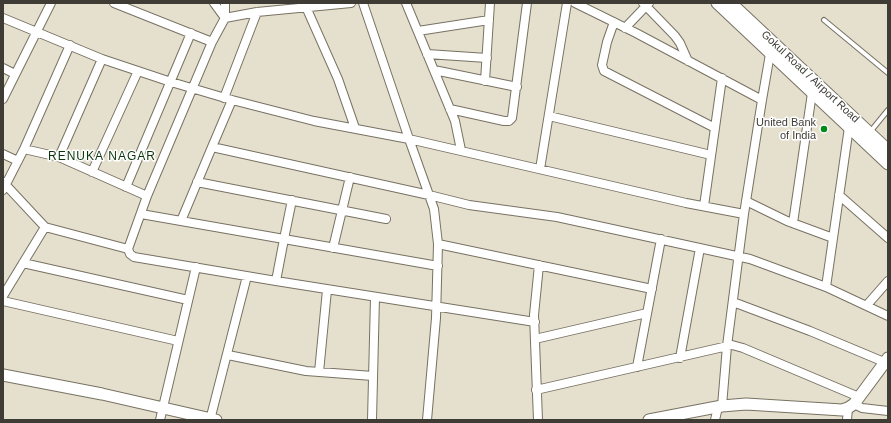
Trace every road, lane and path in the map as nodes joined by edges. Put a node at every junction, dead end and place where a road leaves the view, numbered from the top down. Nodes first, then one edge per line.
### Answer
1 (51, 3) edge
2 (114, 3) edge
3 (138, 3) edge
4 (214, 3) edge
5 (225, 3) edge
6 (351, 3) edge
7 (363, 3) edge
8 (406, 3) edge
9 (490, 3) edge
10 (527, 3) edge
11 (567, 3) edge
12 (575, 3) edge
13 (717, 3) edge
14 (731, 3) edge
15 (646, 4) edge
16 (306, 7) junction
17 (139, 12) junction
18 (257, 12) junction
19 (3, 18) edge
20 (225, 18) junction
21 (489, 20) junction
22 (824, 20) dead end
23 (614, 22) junction
24 (625, 28) junction
25 (418, 31) junction
26 (36, 32) junction
27 (191, 33) junction
28 (212, 42) junction
29 (70, 45) junction
30 (773, 49) junction
31 (427, 54) junction
32 (487, 58) junction
33 (102, 59) junction
34 (688, 61) junction
35 (3, 68) edge
36 (434, 70) junction
37 (138, 71) junction
38 (888, 72) edge
39 (15, 74) junction
40 (722, 78) junction
41 (485, 80) junction
42 (171, 82) junction
43 (517, 87) junction
44 (193, 89) junction
45 (812, 93) junction
46 (3, 99) edge
47 (228, 99) junction
48 (762, 100) junction
49 (450, 109) junction
50 (888, 110) edge
51 (549, 116) junction
52 (886, 117) edge
53 (849, 127) junction
54 (355, 128) junction
55 (715, 128) junction
56 (869, 133) junction
57 (409, 139) junction
58 (212, 147) junction
59 (24, 148) junction
60 (460, 150) junction
61 (888, 150) edge
62 (3, 154) edge
63 (711, 155) junction
64 (59, 157) junction
65 (18, 160) junction
66 (888, 164) edge
67 (540, 169) junction
68 (92, 172) junction
69 (350, 178) junction
70 (198, 182) junction
71 (4, 185) edge
72 (126, 187) junction
73 (429, 194) junction
74 (839, 195) junction
75 (147, 196) junction
76 (292, 200) junction
77 (746, 201) junction
78 (704, 206) junction
79 (342, 210) junction
80 (141, 214) junction
81 (744, 214) junction
82 (386, 218) dead end
83 (181, 221) junction
84 (793, 223) junction
85 (45, 227) junction
86 (833, 238) junction
87 (888, 238) edge
88 (284, 239) junction
89 (661, 240) junction
90 (438, 244) junction
91 (333, 248) junction
92 (700, 248) junction
93 (128, 249) junction
94 (739, 257) junction
95 (23, 263) junction
96 (539, 265) junction
97 (438, 266) junction
98 (196, 267) junction
99 (247, 276) junction
100 (276, 281) junction
101 (888, 281) edge
102 (826, 286) junction
103 (652, 289) junction
104 (327, 290) junction
105 (3, 296) edge
106 (375, 297) junction
107 (188, 300) junction
108 (3, 301) edge
109 (733, 302) junction
110 (867, 305) junction
111 (436, 306) junction
112 (647, 312) junction
113 (888, 316) edge
114 (535, 322) junction
115 (535, 339) junction
116 (178, 341) junction
117 (727, 346) junction
118 (228, 355) junction
119 (680, 358) junction
120 (886, 360) edge
121 (637, 367) junction
122 (319, 372) junction
123 (3, 375) edge
124 (373, 376) junction
125 (536, 390) junction
126 (854, 403) junction
127 (720, 406) junction
128 (163, 408) junction
129 (888, 411) edge
130 (160, 420) edge
131 (212, 420) edge
132 (372, 420) edge
133 (427, 420) edge
134 (538, 420) edge
135 (649, 420) edge
136 (715, 420) edge
137 (848, 420) edge

1 - 26 street
2 - 17 street
3 - 17 street
4 - 20 street
5 - 20 street
6 - 16 street
7 - 57 street
8 - 25 street
9 - 21 street
10 - 43 street
11 - 51 street
12 - 23 street
13 - 30 main road
14 - 30 main road, Gokul Road / Airport Road
15 - 24 street
15 - 34 street
16 - 18 street
16 - 54 street
17 - 27 street
18 - 20 street
18 - 47 street
19 - 26 street
20 - 28 street
21 - 25 street
21 - 32 street
22 - 38 lane
23 - 24 street
23 - 55 street
24 - 34 street
25 - 31 street
26 - 29 street
26 - 39 street
27 - 28 street
27 - 42 street
28 - 44 street
29 - 33 street
29 - 59 street
30 - 45 main road
30 - 48 street
30 - 56 main road, Gokul Road / Airport Road
31 - 32 street
31 - 36 street
32 - 41 street
33 - 37 street
33 - 64 street
34 - 40 street
35 - 39 street
36 - 41 street
36 - 49 street
37 - 42 street
37 - 68 street
39 - 46 street
40 - 48 street
40 - 55 street
41 - 43 street
42 - 44 street
42 - 72 street
43 - 49 street
44 - 47 street
44 - 75 street
45 - 53 main road
45 - 84 street
47 - 54 street
47 - 58 street
48 - 77 street
49 - 60 street
50 - 52 lane
51 - 63 street
51 - 67 street
52 - 56 lane
53 - 66 main road
53 - 74 street
54 - 57 street
55 - 63 street
56 - 61 main road, Gokul Road / Airport Road
57 - 60 street
57 - 73 street
58 - 69 street
58 - 70 street
59 - 64 street
59 - 65 street
60 - 67 street
62 - 65 street
63 - 78 street
64 - 68 street
65 - 71 street
67 - 78 street
68 - 72 street
69 - 73 street
69 - 79 street
70 - 76 street
70 - 83 street
71 - 85 street
72 - 75 street
73 - 89 street
73 - 90 street
74 - 86 street
74 - 87 street
75 - 80 street
76 - 79 street
76 - 88 street
77 - 81 street
77 - 84 street
78 - 81 street
79 - 82 street
79 - 91 street
80 - 83 street
80 - 93 street
81 - 94 street
83 - 88 street
84 - 86 street
85 - 93 street
85 - 95 street
86 - 102 street
88 - 91 street
88 - 100 street
89 - 92 street
89 - 103 street
90 - 96 street
90 - 97 street
91 - 97 street
92 - 94 street
92 - 119 street
93 - 98 street
94 - 102 street
94 - 109 street
95 - 105 street
95 - 107 street
96 - 103 street
96 - 114 street
97 - 111 street
98 - 99 street
98 - 107 street
99 - 100 street
99 - 118 street
100 - 104 street
101 - 110 street
102 - 110 street
103 - 112 street
104 - 106 street
104 - 122 street
106 - 111 street
106 - 124 street
107 - 116 street
108 - 116 street
109 - 117 street
109 - 120 street
110 - 113 street
111 - 114 street
111 - 133 street
112 - 115 street
112 - 121 street
114 - 115 street
115 - 125 street
116 - 128 street
117 - 119 street
117 - 126 street
117 - 127 street
118 - 122 street
118 - 131 street
119 - 121 street
120 - 126 main road
121 - 125 street
122 - 124 street
123 - 128 main road
124 - 132 street
125 - 134 street
126 - 127 main road
126 - 129 street
126 - 137 street
127 - 135 main road
127 - 136 street
128 - 130 street
128 - 131 main road

